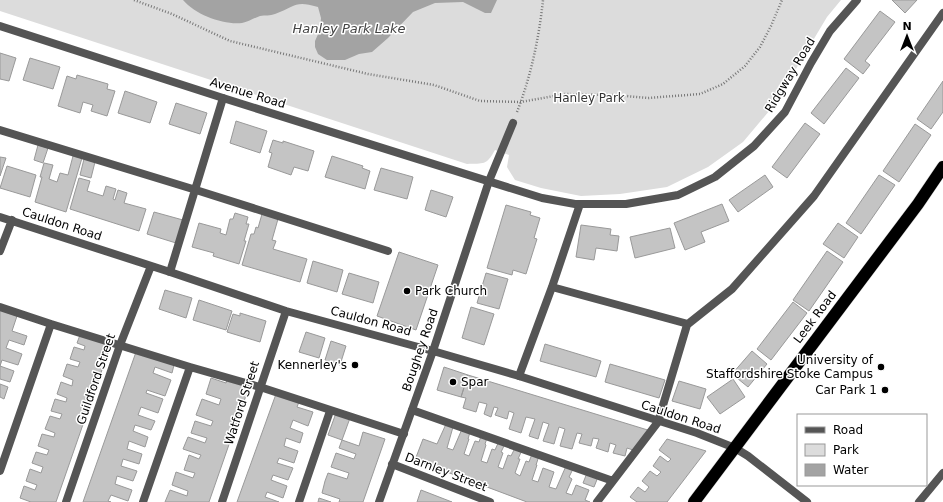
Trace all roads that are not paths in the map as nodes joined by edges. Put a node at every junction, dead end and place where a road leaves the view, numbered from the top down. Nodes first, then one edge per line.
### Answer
1 (857, 0) edge
2 (943, 13) edge
3 (0, 26) edge
4 (223, 98) junction
5 (512, 123) dead end
6 (0, 130) edge
7 (943, 167) edge
8 (489, 181) junction
9 (196, 190) junction
10 (580, 204) junction
11 (0, 217) edge
12 (12, 220) junction
13 (0, 251) edge
14 (388, 251) dead end
15 (151, 266) junction
16 (170, 272) junction
17 (552, 287) junction
18 (0, 307) edge
19 (286, 311) junction
20 (51, 324) junction
21 (687, 325) junction
22 (120, 345) junction
23 (433, 351) junction
24 (190, 367) junction
25 (519, 376) junction
26 (260, 387) junction
27 (412, 410) junction
28 (330, 411) junction
29 (658, 422) junction
30 (404, 434) junction
31 (735, 448) junction
32 (392, 464) junction
33 (0, 471) edge
34 (943, 473) edge
35 (613, 481) junction
36 (66, 502) edge
37 (143, 502) edge
38 (222, 502) edge
39 (299, 502) edge
40 (379, 502) edge
41 (490, 502) edge
42 (597, 502) edge
43 (694, 502) edge
44 (807, 502) edge
45 (919, 502) edge

1 - 10 street, Ridgway Road
2 - 21 street
3 - 4 street, Avenue Road
4 - 8 street, Avenue Road
4 - 9 street
5 - 8 street, Boughey Road
6 - 9 street
7 - 31 highway, Leek Road
8 - 10 street, Ridgway Road
8 - 23 street, Boughey Road
9 - 14 street
9 - 16 street
10 - 17 street
11 - 12 street, Cauldon Road
12 - 13 street
12 - 15 street, Cauldon Road
15 - 16 street, Cauldon Road
15 - 22 street, Guildford Street
16 - 19 street, Cauldon Road
17 - 21 street
17 - 25 street
18 - 20 street
19 - 23 street, Cauldon Road
19 - 26 street, Watford Street
20 - 22 street
20 - 33 street
21 - 29 street
22 - 24 street
22 - 36 street, Guildford Street
23 - 25 street, Cauldon Road
23 - 27 street, Boughey Road
24 - 26 street
24 - 37 street
25 - 29 street, Cauldon Road
26 - 28 street
26 - 38 street, Watford Street
27 - 30 street, Boughey Road
27 - 35 street
28 - 30 street
28 - 39 street
29 - 31 street, Cauldon Road
29 - 35 street
30 - 32 street, Boughey Road
31 - 43 highway, Leek Road
31 - 44 street, Cauldon Road
32 - 40 street, Boughey Road
32 - 41 street, Darnley Street
34 - 45 street
35 - 42 street

